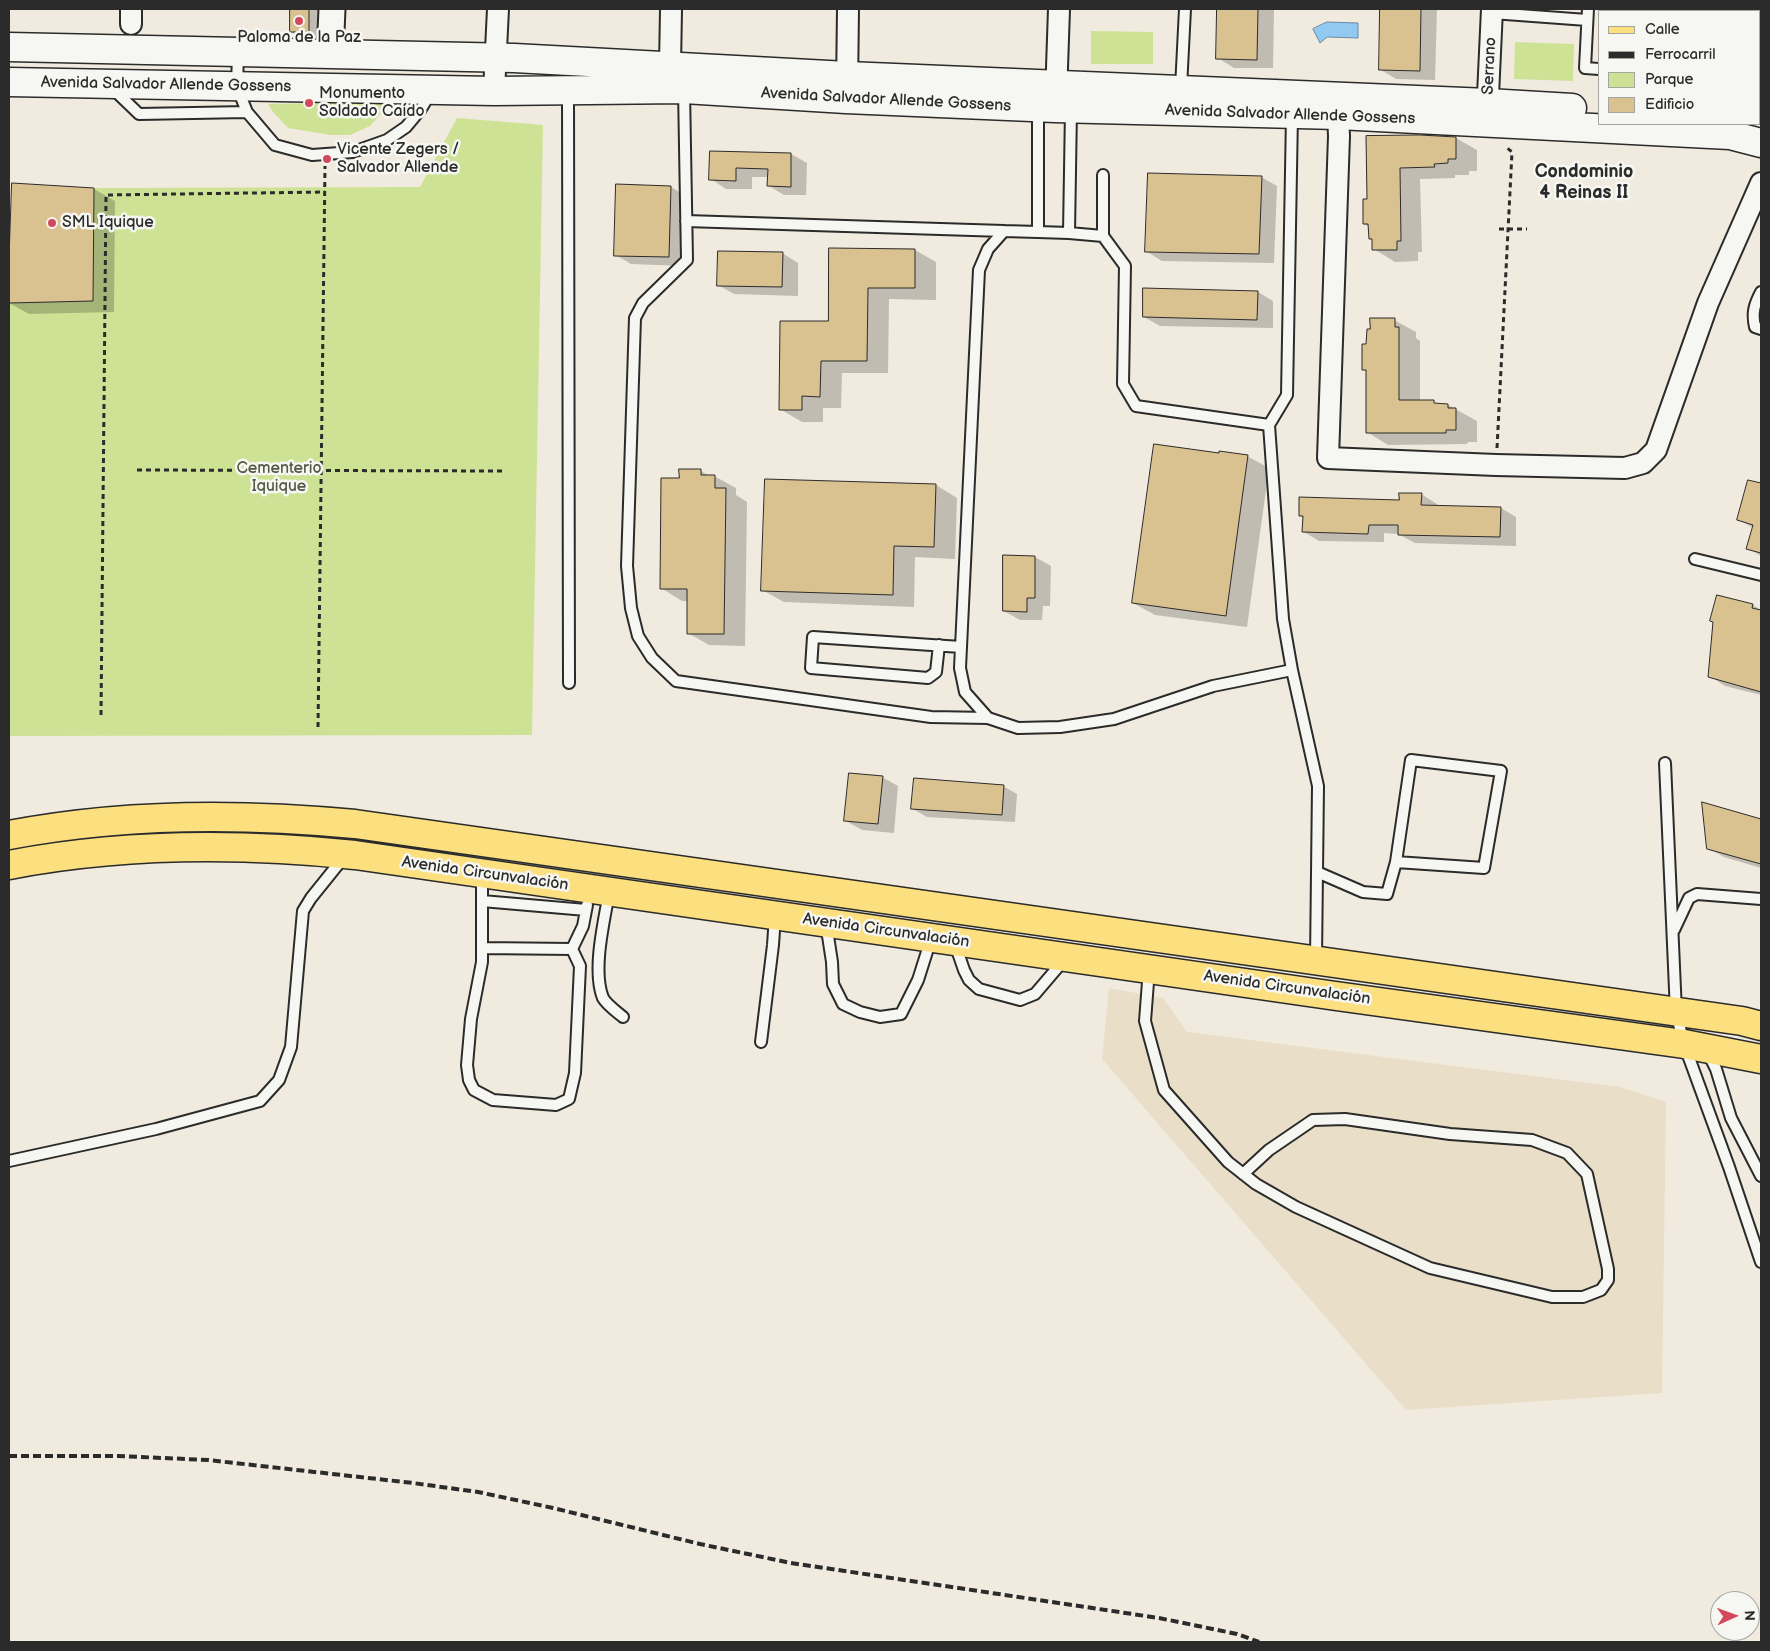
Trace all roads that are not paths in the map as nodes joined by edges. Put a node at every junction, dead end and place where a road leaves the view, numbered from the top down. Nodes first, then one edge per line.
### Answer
1 (332, 9) edge
2 (498, 9) edge
3 (671, 9) edge
4 (848, 9) edge
5 (1059, 9) edge
6 (1185, 9) edge
7 (1588, 9) edge
8 (1492, 11) edge
9 (1587, 20) junction
10 (9, 47) edge
11 (238, 52) junction
12 (330, 54) junction
13 (497, 58) junction
14 (1598, 69) edge
15 (677, 77) junction
16 (9, 82) edge
17 (108, 84) junction
18 (237, 87) junction
19 (847, 87) junction
20 (568, 89) junction
21 (1181, 89) junction
22 (432, 90) junction
23 (494, 91) junction
24 (1055, 102) junction
25 (1598, 110) edge
26 (247, 112) junction
27 (1292, 114) junction
28 (1338, 116) junction
29 (1491, 116) junction
30 (1598, 125) edge
31 (1604, 125) edge
32 (1761, 143) edge
33 (1104, 175) dead end
34 (1761, 183) edge
35 (686, 221) junction
36 (1004, 231) junction
37 (1038, 232) junction
38 (1069, 233) junction
39 (1103, 236) junction
40 (1761, 292) edge
41 (1761, 329) edge
42 (1269, 425) junction
43 (1695, 559) dead end
44 (1761, 575) edge
45 (939, 645) junction
46 (961, 647) junction
47 (1292, 670) junction
48 (569, 683) dead end
49 (988, 718) junction
50 (1665, 763) dead end
51 (9, 835) edge
52 (347, 854) junction
53 (1396, 862) junction
54 (9, 866) edge
55 (1317, 872) junction
56 (482, 874) junction
57 (595, 897) junction
58 (1761, 899) edge
59 (482, 901) junction
60 (775, 915) junction
61 (826, 922) junction
62 (1673, 933) junction
63 (943, 939) junction
64 (482, 948) junction
65 (572, 949) junction
66 (1066, 957) junction
67 (1316, 960) junction
68 (1149, 969) junction
69 (1676, 1012) junction
70 (623, 1017) dead end
71 (1761, 1026) edge
72 (761, 1042) dead end
73 (1695, 1046) junction
74 (1761, 1059) edge
75 (9, 1161) edge
76 (1243, 1174) junction
77 (1761, 1176) edge
78 (1761, 1262) edge

1 - 12 street
2 - 13 street
3 - 15 street
4 - 19 street
5 - 24 street
6 - 21 lane
7 - 9 lane
8 - 9 lane
8 - 29 street, Serrano
9 - 14 lane
10 - 11 main road, Avenida Salvador Allende Gossens
11 - 12 main road, Avenida Salvador Allende Gossens
11 - 18 lane
12 - 13 main road, Avenida Salvador Allende Gossens
13 - 15 main road, Avenida Salvador Allende Gossens
13 - 23 street
15 - 19 main road, Avenida Salvador Allende Gossens
15 - 20 main road, Avenida Salvador Allende Gossens
15 - 35 lane
16 - 17 main road, Avenida Salvador Allende Gossens
17 - 18 main road, Avenida Salvador Allende Gossens
17 - 26 lane
18 - 22 main road, Avenida Salvador Allende Gossens
18 - 26 lane
19 - 24 main road, Avenida Salvador Allende Gossens
20 - 23 main road, Avenida Salvador Allende Gossens
20 - 48 lane
21 - 24 main road, Avenida Salvador Allende Gossens
21 - 29 main road, Avenida Salvador Allende Gossens
22 - 23 main road, Avenida Salvador Allende Gossens
22 - 26 lane
24 - 27 main road, Avenida Salvador Allende Gossens
24 - 37 lane
24 - 38 lane
25 - 29 main road, Avenida Salvador Allende Gossens
27 - 28 main road, Avenida Salvador Allende Gossens
27 - 42 lane
28 - 29 main road, Avenida Salvador Allende Gossens
28 - 34 street
29 - 30 main road, Avenida Salvador Allende Gossens
31 - 32 main road, Avenida Salvador Allende Gossens
33 - 39 lane
35 - 36 lane
35 - 49 lane
36 - 37 lane
36 - 46 lane
37 - 38 lane
38 - 39 lane
39 - 42 lane
40 - 41 lane
42 - 47 lane
43 - 44 lane
45 - 45 lane
45 - 46 lane
46 - 49 lane
47 - 49 lane
47 - 55 lane
50 - 62 lane
51 - 67 main road, Avenida Circunvalación
52 - 54 main road, Avenida Circunvalación
52 - 56 main road, Avenida Circunvalación
52 - 75 lane
53 - 53 lane
53 - 55 lane
55 - 67 lane
56 - 57 main road, Avenida Circunvalación
56 - 59 lane
57 - 59 lane
57 - 60 main road, Avenida Circunvalación
57 - 65 lane
57 - 70 lane
58 - 62 lane
59 - 64 lane
60 - 61 main road, Avenida Circunvalación
60 - 72 lane
61 - 63 main road, Avenida Circunvalación
61 - 63 lane
62 - 69 lane
63 - 66 main road, Avenida Circunvalación
63 - 66 lane
64 - 65 lane
64 - 65 lane
66 - 68 main road, Avenida Circunvalación
67 - 69 main road, Avenida Circunvalación
68 - 73 main road, Avenida Circunvalación
68 - 76 lane
69 - 71 main road, Avenida Circunvalación
69 - 73 lane
73 - 74 main road, Avenida Circunvalación
73 - 77 lane
73 - 78 lane
76 - 76 lane

